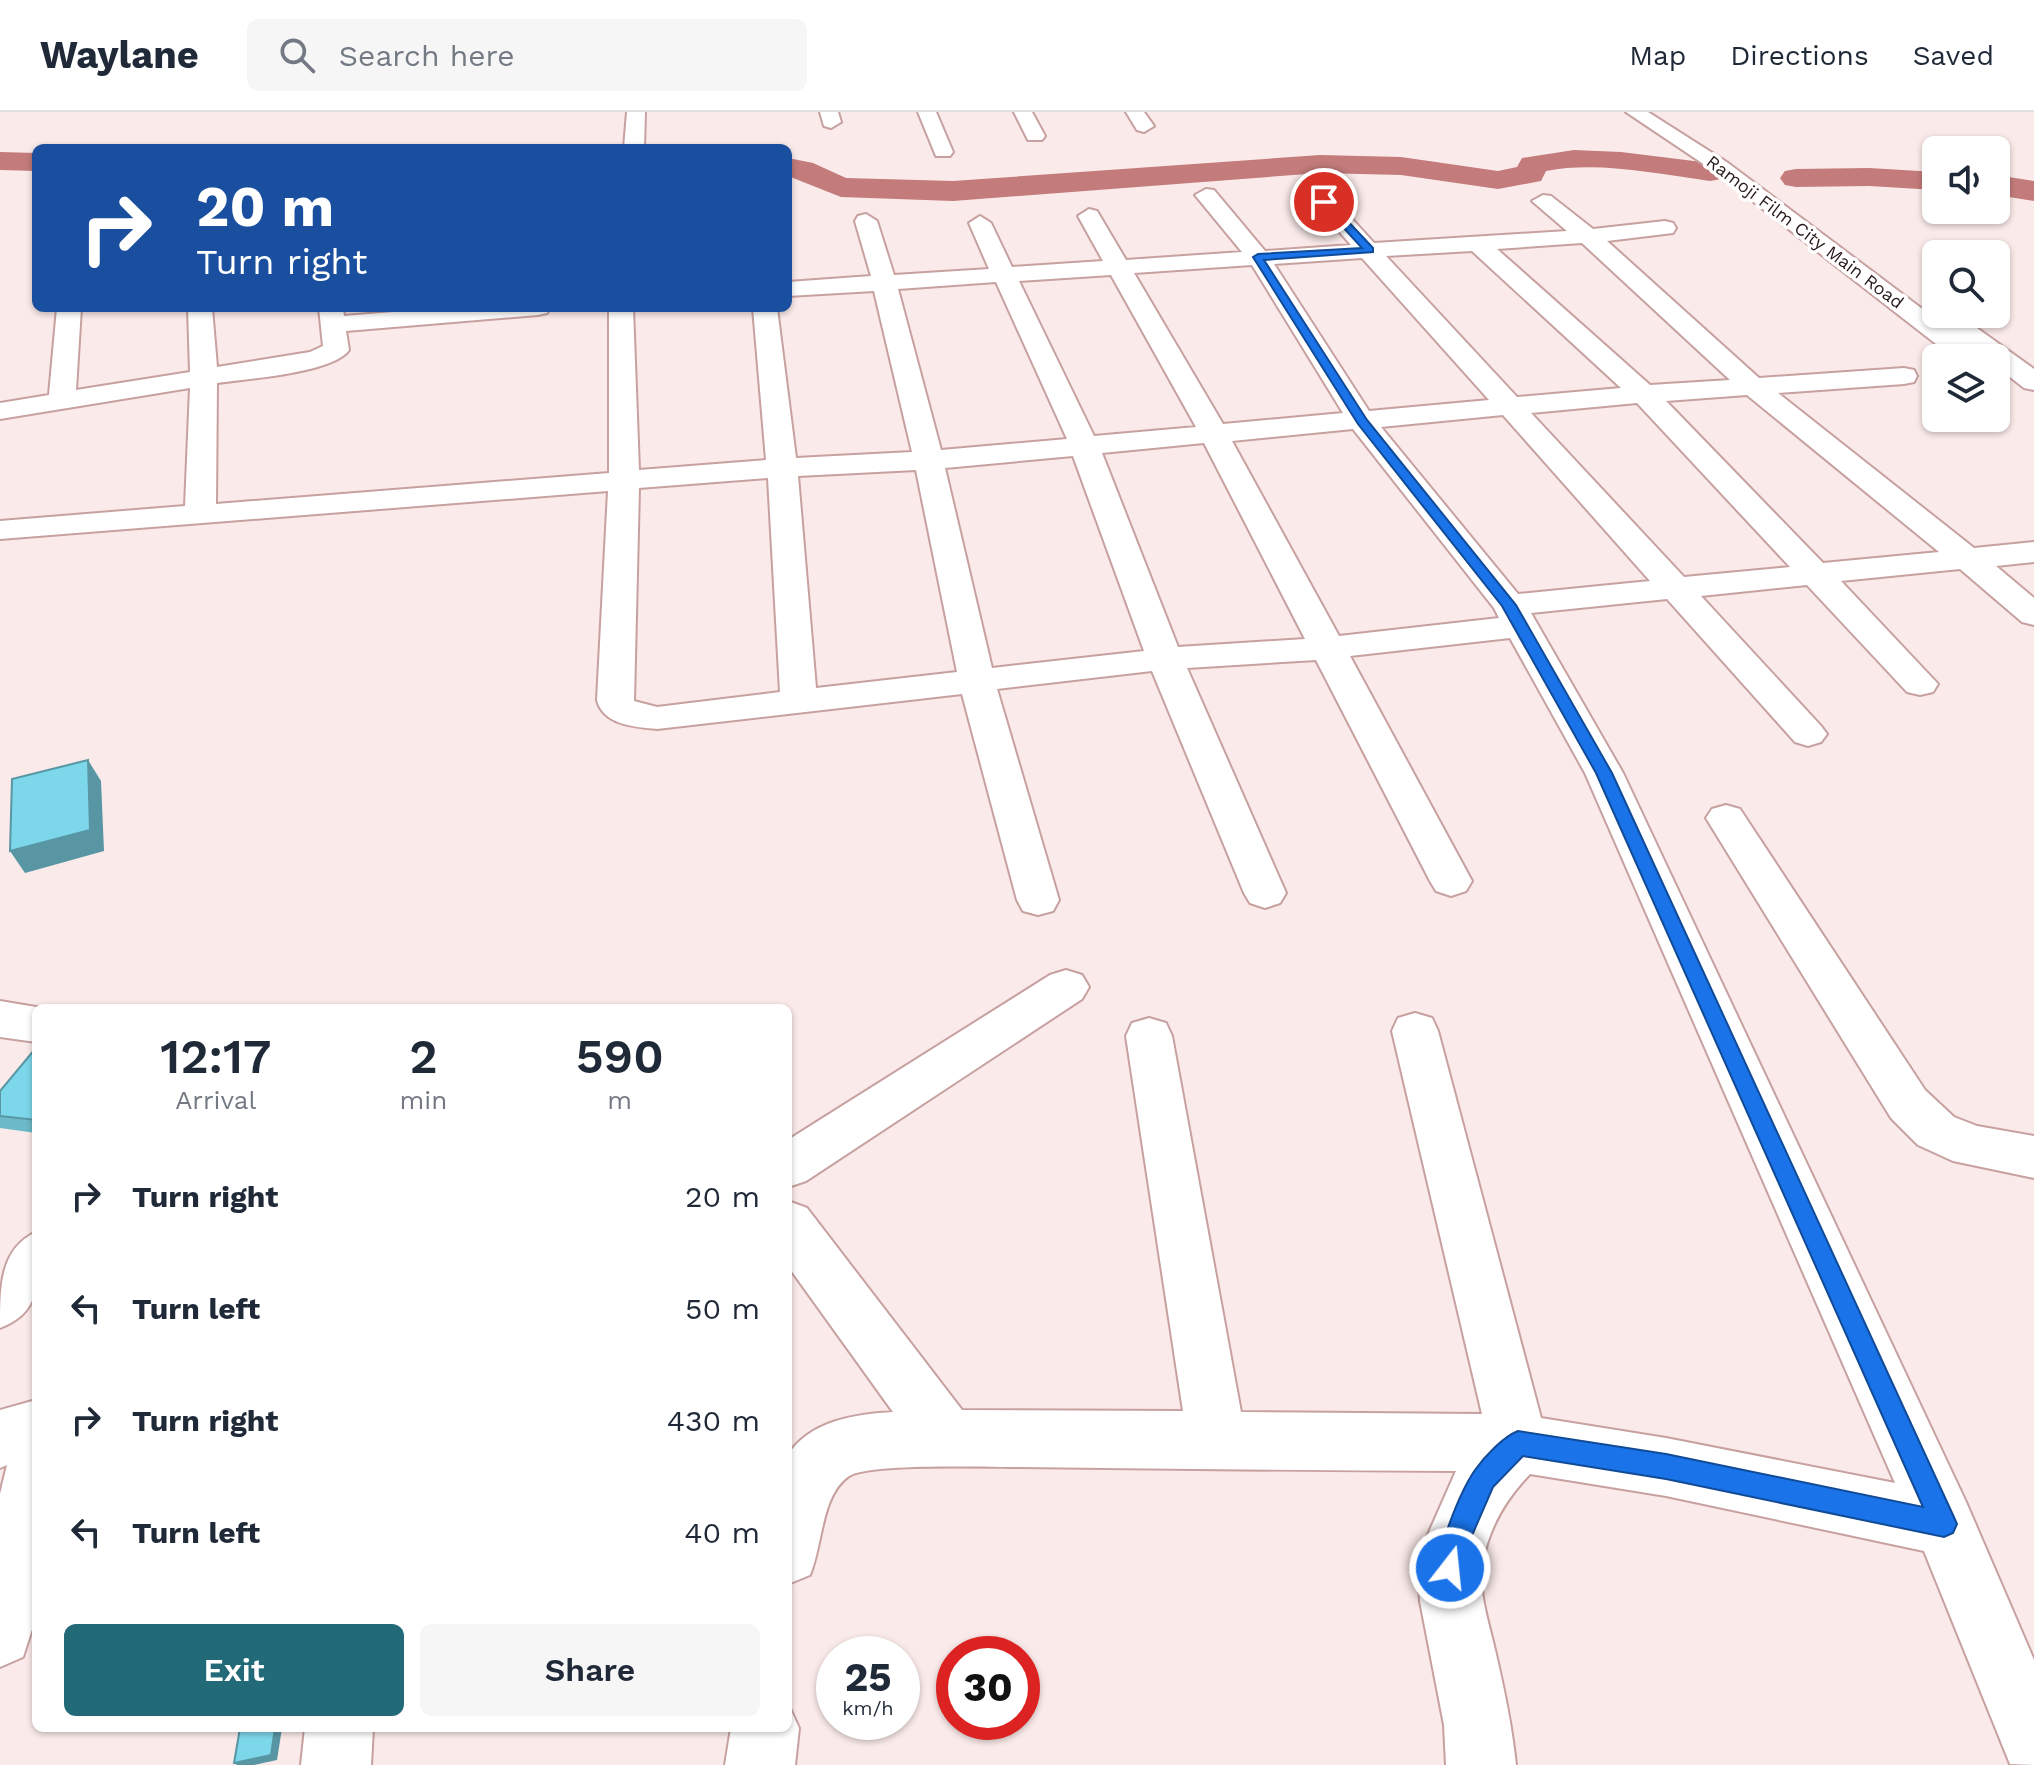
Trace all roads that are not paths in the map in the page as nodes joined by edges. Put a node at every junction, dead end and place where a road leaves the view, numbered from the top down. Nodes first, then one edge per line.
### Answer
1 (636, 112) edge
2 (927, 112) edge
3 (1023, 112) edge
4 (1635, 112) edge
5 (1661, 112) edge
6 (1035, 136) dead end
7 (634, 144) edge
8 (943, 152) dead end
9 (1206, 195) dead end
10 (1543, 201) dead end
11 (1324, 202) dead end
12 (1089, 216) dead end
13 (866, 221) dead end
14 (980, 223) dead end
15 (1665, 228) dead end
16 (1591, 236) junction
17 (1477, 243) junction
18 (1370, 250) junction
19 (1258, 257) junction
20 (1118, 266) junction
21 (1003, 274) junction
22 (885, 281) junction
23 (792, 289) edge
24 (1922, 300) edge
25 (69, 312) edge
26 (200, 312) edge
27 (436, 312) edge
28 (621, 312) edge
29 (765, 312) edge
30 (333, 316) edge
31 (1961, 328) edge
32 (1953, 344) edge
33 (1904, 376) dead end
34 (204, 378) junction
35 (2034, 382) edge
36 (1756, 388) junction
37 (2010, 388) edge
38 (1644, 394) junction
39 (62, 401) junction
40 (2034, 406) edge
41 (1510, 407) junction
42 (0, 411) edge
43 (1362, 422) junction
44 (1214, 434) junction
45 (1084, 445) junction
46 (931, 460) junction
47 (782, 468) junction
48 (624, 482) junction
49 (200, 516) junction
50 (0, 530) edge
51 (2034, 552) edge
52 (1969, 558) junction
53 (1814, 573) junction
54 (1679, 589) junction
55 (1514, 615) junction
56 (2034, 615) edge
57 (1330, 648) junction
58 (1165, 659) junction
59 (977, 680) junction
60 (1920, 684) dead end
61 (799, 700) junction
62 (1808, 734) dead end
63 (1726, 818) dead end
64 (1451, 881) dead end
65 (1265, 893) dead end
66 (1038, 900) dead end
67 (1066, 987) dead end
68 (0, 1019) edge
69 (32, 1023) edge
70 (1415, 1031) dead end
71 (1149, 1036) dead end
72 (2034, 1157) edge
73 (792, 1163) edge
74 (792, 1229) edge
75 (32, 1260) edge
76 (0, 1303) edge
77 (32, 1429) edge
78 (947, 1438) junction
79 (0, 1439) edge
80 (1217, 1442) junction
81 (1518, 1443) junction
82 (32, 1486) edge
83 (1944, 1524) junction
84 (792, 1529) edge
85 (0, 1634) edge
86 (339, 1732) edge
87 (764, 1732) edge
88 (2034, 1739) edge
89 (336, 1765) edge
90 (760, 1765) edge
91 (1481, 1765) edge

1 - 7 street
2 - 8 street
3 - 6 street
4 - 32 street, Ramoji Film City Main Road
5 - 24 street, Ramoji Film City Main Road
9 - 19 street
10 - 16 street
11 - 18 street
12 - 20 street
13 - 22 street
14 - 21 street
15 - 16 street
16 - 17 street
16 - 36 street
17 - 18 street
17 - 38 street
18 - 19 street
18 - 41 street
19 - 20 street
19 - 43 street
20 - 21 street
20 - 44 street
21 - 22 street
21 - 45 street
22 - 23 street
22 - 46 street
25 - 39 street
26 - 34 street
27 - 30 street
28 - 48 street
29 - 47 street
30 - 34 street
31 - 35 street
33 - 36 street
34 - 39 street
34 - 49 street
36 - 38 street
36 - 52 street
37 - 40 street
38 - 41 street
38 - 53 street
39 - 42 street
41 - 43 street
41 - 54 street
43 - 44 street
43 - 55 street
44 - 45 street
44 - 57 street
45 - 46 street
45 - 58 street
46 - 47 street
46 - 59 street
47 - 48 street
47 - 61 street
48 - 49 street
48 - 61 street
49 - 50 street
51 - 52 street
52 - 53 street
52 - 56 street
53 - 54 street
53 - 60 street
54 - 55 street
54 - 62 street
55 - 57 street
55 - 83 street
57 - 58 street
57 - 64 street
58 - 59 street
58 - 65 street
59 - 61 street
59 - 66 street
63 - 72 street
67 - 73 street
68 - 69 street
70 - 81 street
71 - 80 street
74 - 78 street
75 - 76 street
77 - 79 street
78 - 80 street
78 - 84 street
80 - 81 street
81 - 83 street
81 - 91 street
82 - 85 street
83 - 88 street
86 - 89 street
87 - 90 street

